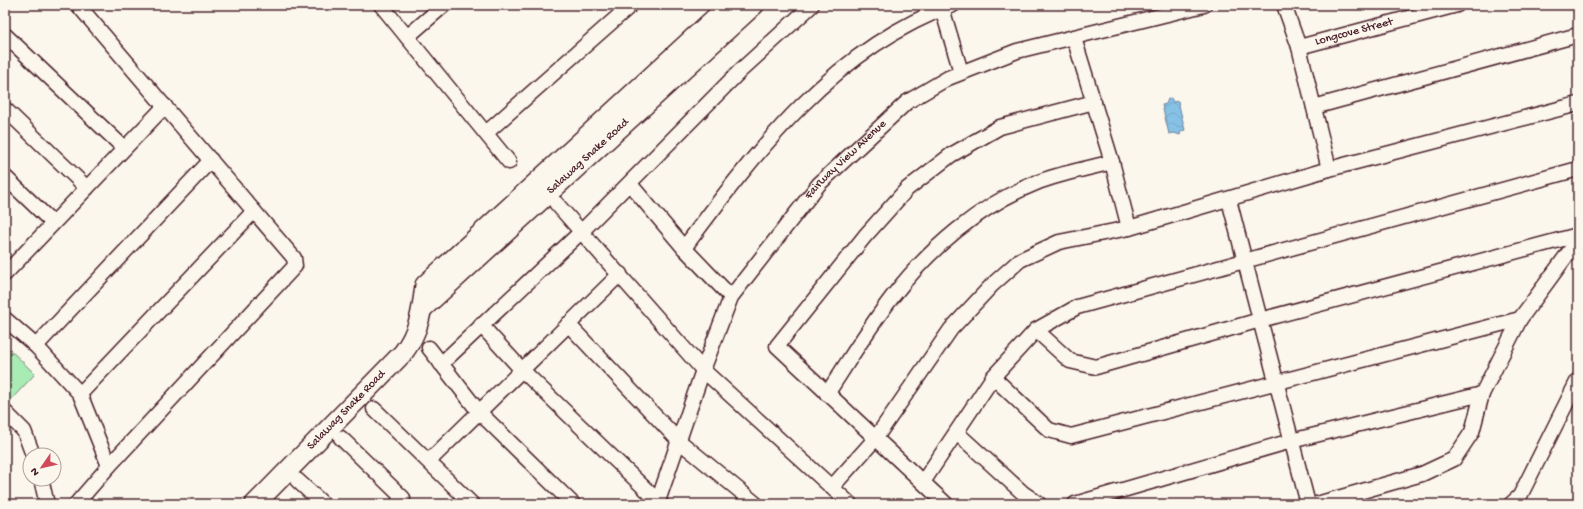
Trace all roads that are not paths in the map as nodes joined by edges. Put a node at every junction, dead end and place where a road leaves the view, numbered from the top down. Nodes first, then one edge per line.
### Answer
1 (78, 5) edge
2 (381, 5) edge
3 (444, 5) edge
4 (631, 5) edge
5 (729, 5) edge
6 (754, 5) edge
7 (812, 5) edge
8 (1204, 5) edge
9 (1284, 5) edge
10 (1457, 5) edge
11 (946, 6) edge
12 (5, 35) edge
13 (1578, 35) edge
14 (407, 37) junction
15 (1074, 38) junction
16 (1299, 47) junction
17 (961, 72) junction
18 (1094, 102) junction
19 (1578, 104) edge
20 (164, 106) junction
21 (1314, 108) junction
22 (5, 109) edge
23 (486, 134) junction
24 (124, 148) junction
25 (211, 160) junction
26 (509, 162) dead end
27 (1112, 162) junction
28 (1329, 169) junction
29 (1578, 169) edge
30 (5, 177) edge
31 (630, 184) junction
32 (87, 188) junction
33 (1228, 200) junction
34 (556, 203) dead end
35 (254, 211) junction
36 (53, 223) junction
37 (1129, 228) junction
38 (582, 232) junction
39 (1578, 235) edge
40 (1578, 240) edge
41 (684, 248) junction
42 (1244, 261) junction
43 (6, 270) edge
44 (620, 274) junction
45 (731, 297) junction
46 (423, 308) junction
47 (5, 319) edge
48 (1520, 319) junction
49 (1260, 320) junction
50 (568, 324) junction
51 (482, 325) junction
52 (1036, 330) junction
53 (36, 346) junction
54 (429, 348) dead end
55 (441, 364) junction
56 (522, 370) junction
57 (703, 370) junction
58 (993, 377) junction
59 (1578, 380) edge
60 (1276, 383) junction
61 (80, 394) junction
62 (826, 394) junction
63 (1482, 394) junction
64 (374, 409) dead end
65 (5, 412) edge
66 (479, 412) junction
67 (957, 433) junction
68 (341, 438) dead end
69 (875, 439) junction
70 (1291, 441) junction
71 (679, 442) junction
72 (30, 447) edge
73 (429, 462) junction
74 (109, 466) junction
75 (297, 480) dead end
76 (924, 482) junction
77 (43, 487) edge
78 (832, 487) junction
79 (400, 501) edge
80 (659, 503) edge
81 (47, 504) edge
82 (76, 504) edge
83 (256, 504) edge
84 (323, 504) edge
85 (472, 504) edge
86 (572, 504) edge
87 (756, 504) edge
88 (850, 504) edge
89 (946, 504) edge
90 (1039, 504) edge
91 (1075, 504) edge
92 (1308, 504) edge
93 (1317, 504) edge
94 (1511, 504) edge

1 - 20 street
2 - 14 street
3 - 14 street
4 - 23 street
5 - 46 main road, Salawag Snake Road
6 - 46 main road, Salawag Snake Road
7 - 31 street
8 - 15 street, Fairway View Avenue
9 - 16 street
10 - 16 street, Longcove Street
11 - 17 street
11 - 41 street
12 - 24 street
13 - 21 street
14 - 23 street
15 - 17 street, Fairway View Avenue
15 - 18 street
16 - 21 street
17 - 45 street, Fairway View Avenue
18 - 27 street
18 - 62 street
19 - 28 street
20 - 24 street
20 - 25 street
21 - 28 street
22 - 32 street
23 - 26 street
24 - 32 street
25 - 35 street
25 - 53 street
27 - 37 street
27 - 62 street
28 - 33 street
29 - 42 street
30 - 36 street
31 - 38 street
31 - 41 street
32 - 36 street
33 - 37 street
33 - 42 street
34 - 38 street
35 - 61 street
35 - 74 street
36 - 43 street
37 - 69 street
38 - 44 street
38 - 51 street
39 - 49 street
40 - 48 street
41 - 45 street
42 - 49 street
42 - 52 street
44 - 50 street
44 - 57 street
45 - 57 street, Fairway View Avenue
46 - 83 main road, Salawag Snake Road
47 - 53 street
48 - 60 street
48 - 63 street
49 - 52 street
49 - 60 street
50 - 56 street
50 - 71 street
51 - 55 street
51 - 56 street
52 - 58 street
53 - 61 street
54 - 55 street
55 - 66 street
56 - 66 street
56 - 80 street
57 - 71 street, Fairway View Avenue
57 - 78 street
58 - 60 street
58 - 67 street
59 - 94 street
60 - 70 street
61 - 74 street
62 - 69 street
63 - 70 street
63 - 93 street
64 - 73 street
65 - 72 street
66 - 73 street
66 - 86 street
67 - 76 street
67 - 90 street
68 - 79 street
69 - 76 street
69 - 78 street
70 - 91 street
70 - 92 street
71 - 80 street, Fairway View Avenue
71 - 87 street
73 - 85 street
74 - 82 street
75 - 84 street
76 - 89 street
77 - 81 street
78 - 88 street

